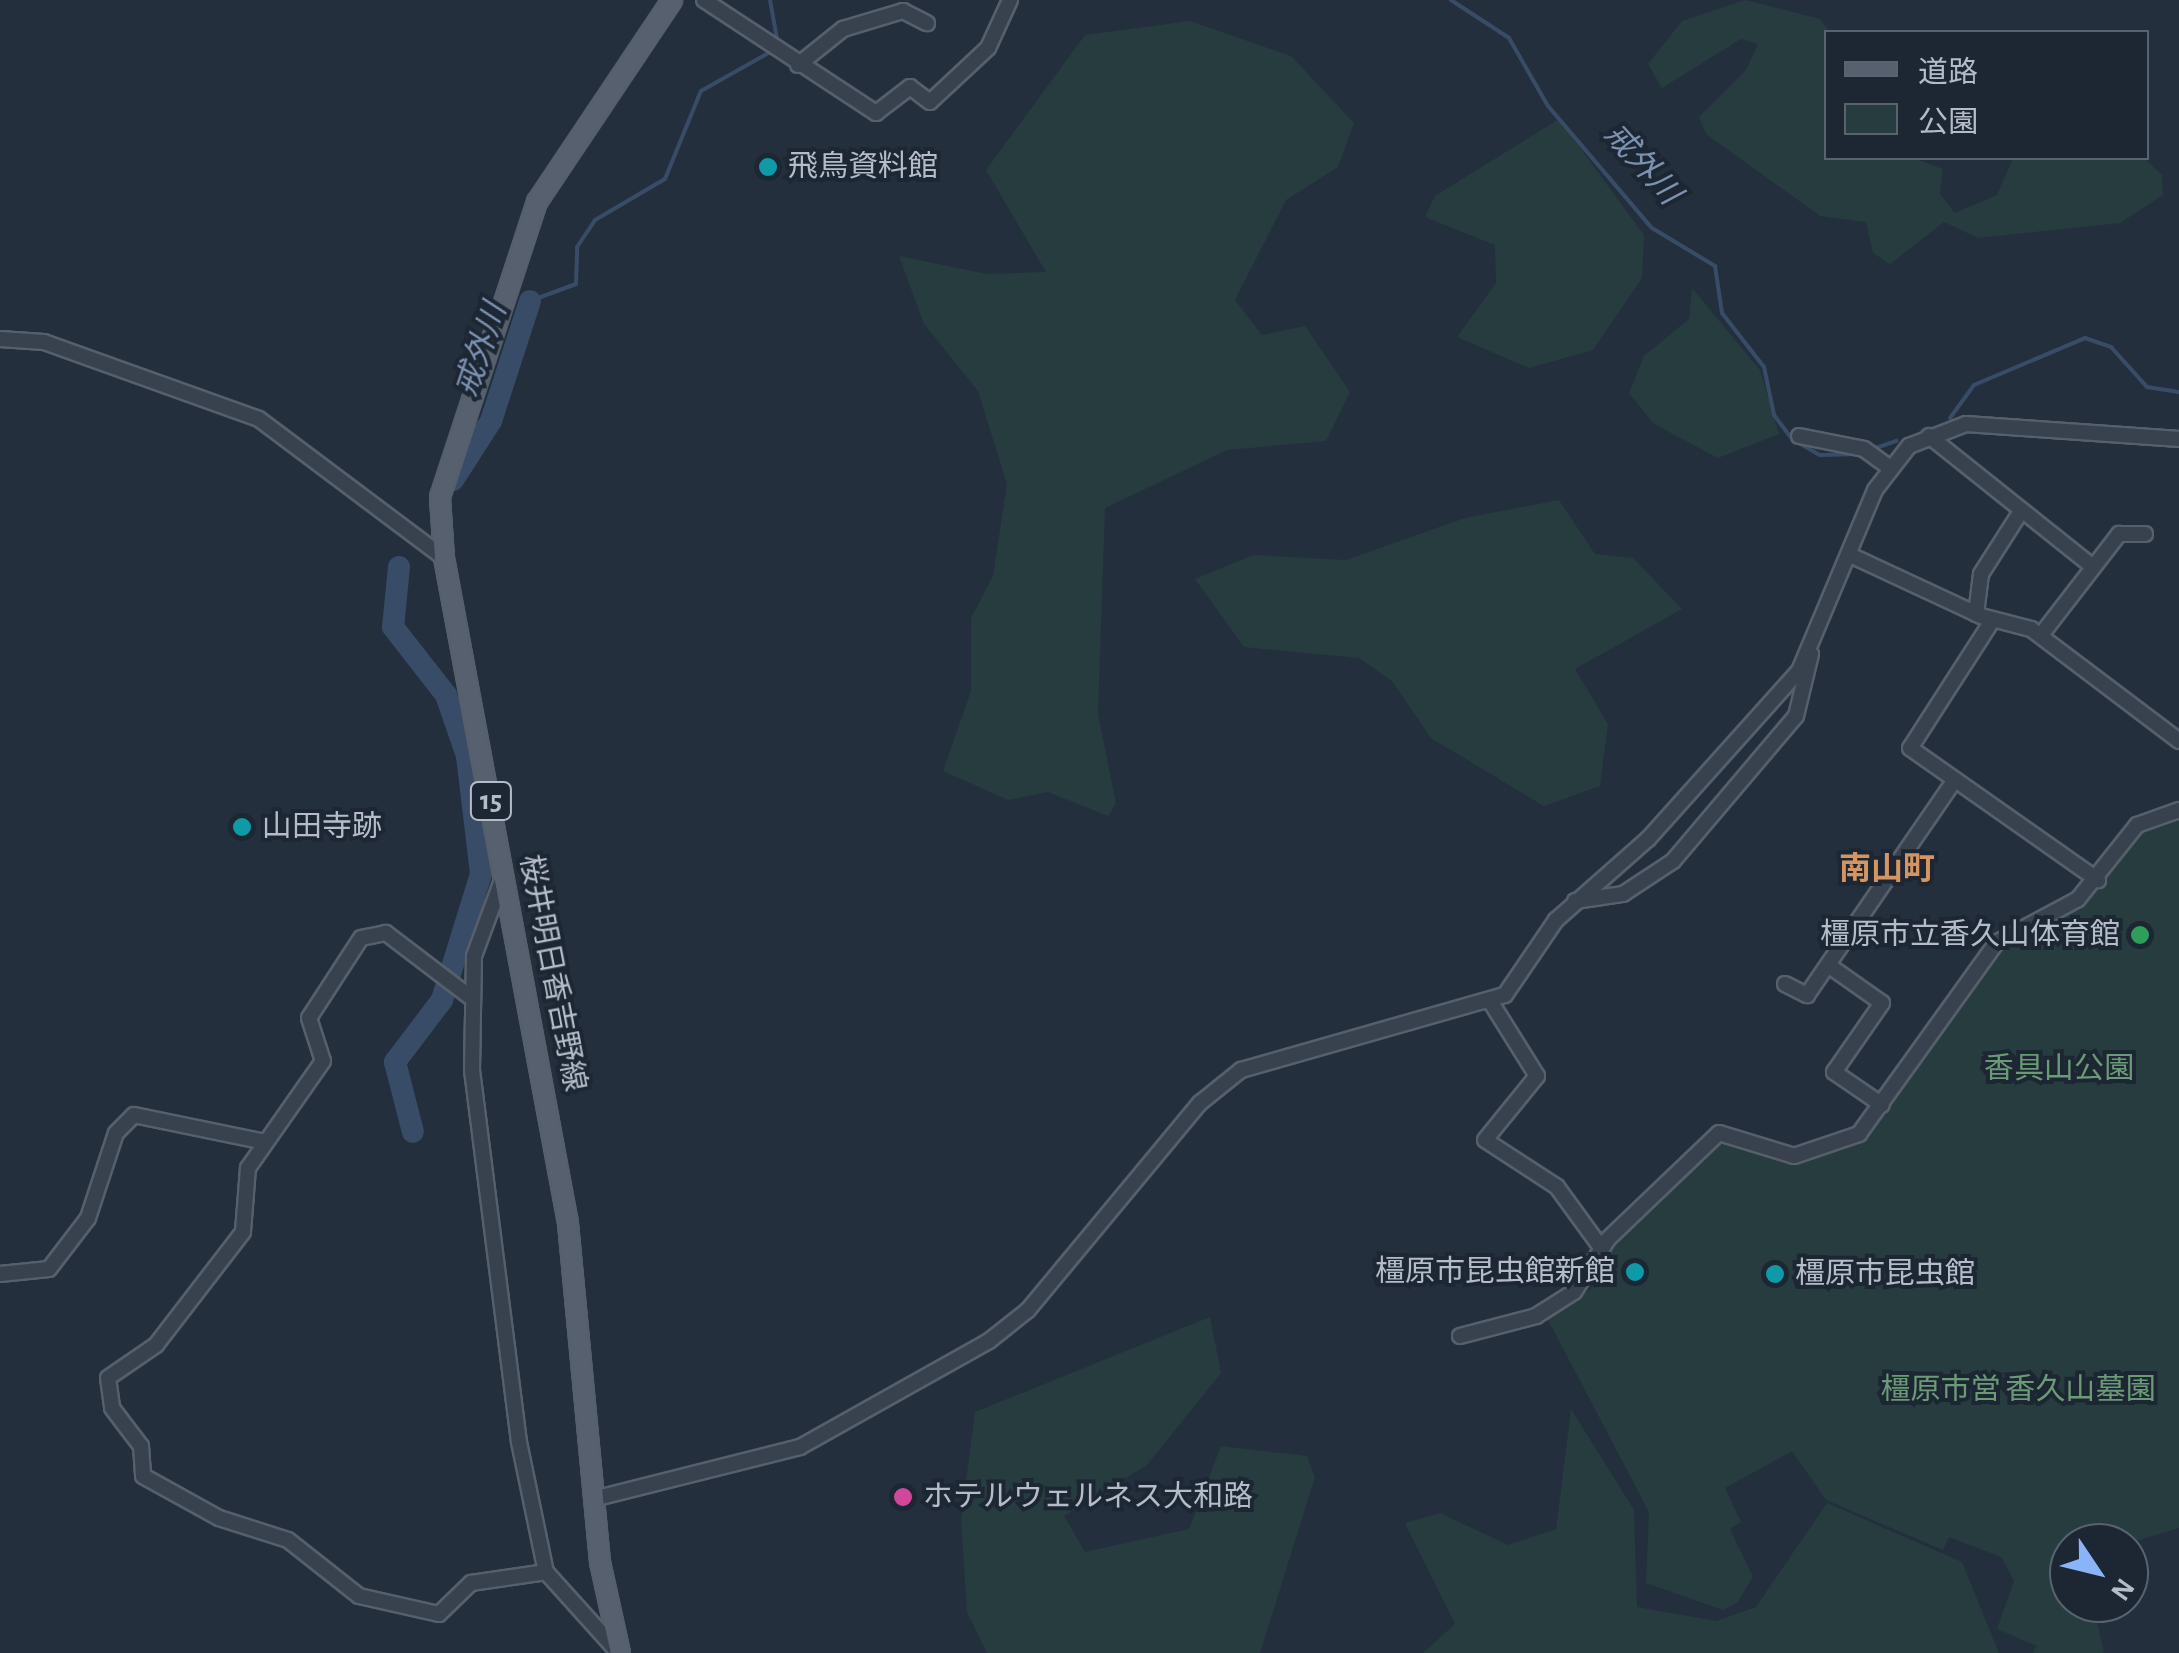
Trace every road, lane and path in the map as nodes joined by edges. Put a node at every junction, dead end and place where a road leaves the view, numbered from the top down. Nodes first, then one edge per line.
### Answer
1 (672, 0) edge
2 (704, 0) edge
3 (1010, 0) edge
4 (927, 22) dead end
5 (798, 65) junction
6 (0, 339) edge
7 (1800, 436) dead end
8 (1929, 436) junction
9 (2179, 438) edge
10 (1888, 467) junction
11 (2020, 514) junction
12 (2146, 534) dead end
13 (1850, 556) junction
14 (444, 558) junction
15 (2092, 566) junction
16 (1976, 614) junction
17 (1992, 621) junction
18 (2041, 635) junction
19 (1811, 654) junction
20 (2179, 741) edge
21 (1955, 780) junction
22 (2179, 810) edge
23 (505, 872) junction
24 (2098, 880) junction
25 (1574, 901) junction
26 (1828, 965) junction
27 (1785, 984) dead end
28 (470, 997) junction
29 (1492, 1004) junction
30 (1882, 1105) junction
31 (261, 1142) junction
32 (1602, 1249) junction
33 (0, 1274) edge
34 (1460, 1336) dead end
35 (597, 1498) junction
36 (546, 1572) junction
37 (620, 1653) edge

1 - 14 main road, 桜井明日香吉野線 / 15
2 - 5 street
3 - 5 street
4 - 5 street
6 - 14 street
7 - 10 street
8 - 9 street
8 - 10 street
8 - 11 street
10 - 13 street
11 - 15 street
11 - 16 street
12 - 15 street
13 - 16 street
13 - 19 street
14 - 23 main road, 桜井明日香吉野線 / 15
15 - 18 street
16 - 17 street
17 - 18 street
17 - 21 street
18 - 20 street
19 - 25 street
19 - 25 street
21 - 24 street
21 - 26 street
22 - 24 street
23 - 28 street
23 - 35 main road, 桜井明日香吉野線 / 15
24 - 30 street
25 - 29 street
26 - 27 street
26 - 30 street
28 - 31 street
28 - 36 street
29 - 32 street
29 - 35 street
30 - 32 street
31 - 33 street
31 - 36 street
32 - 34 street
35 - 37 main road, 桜井明日香吉野線 / 15
36 - 37 street

